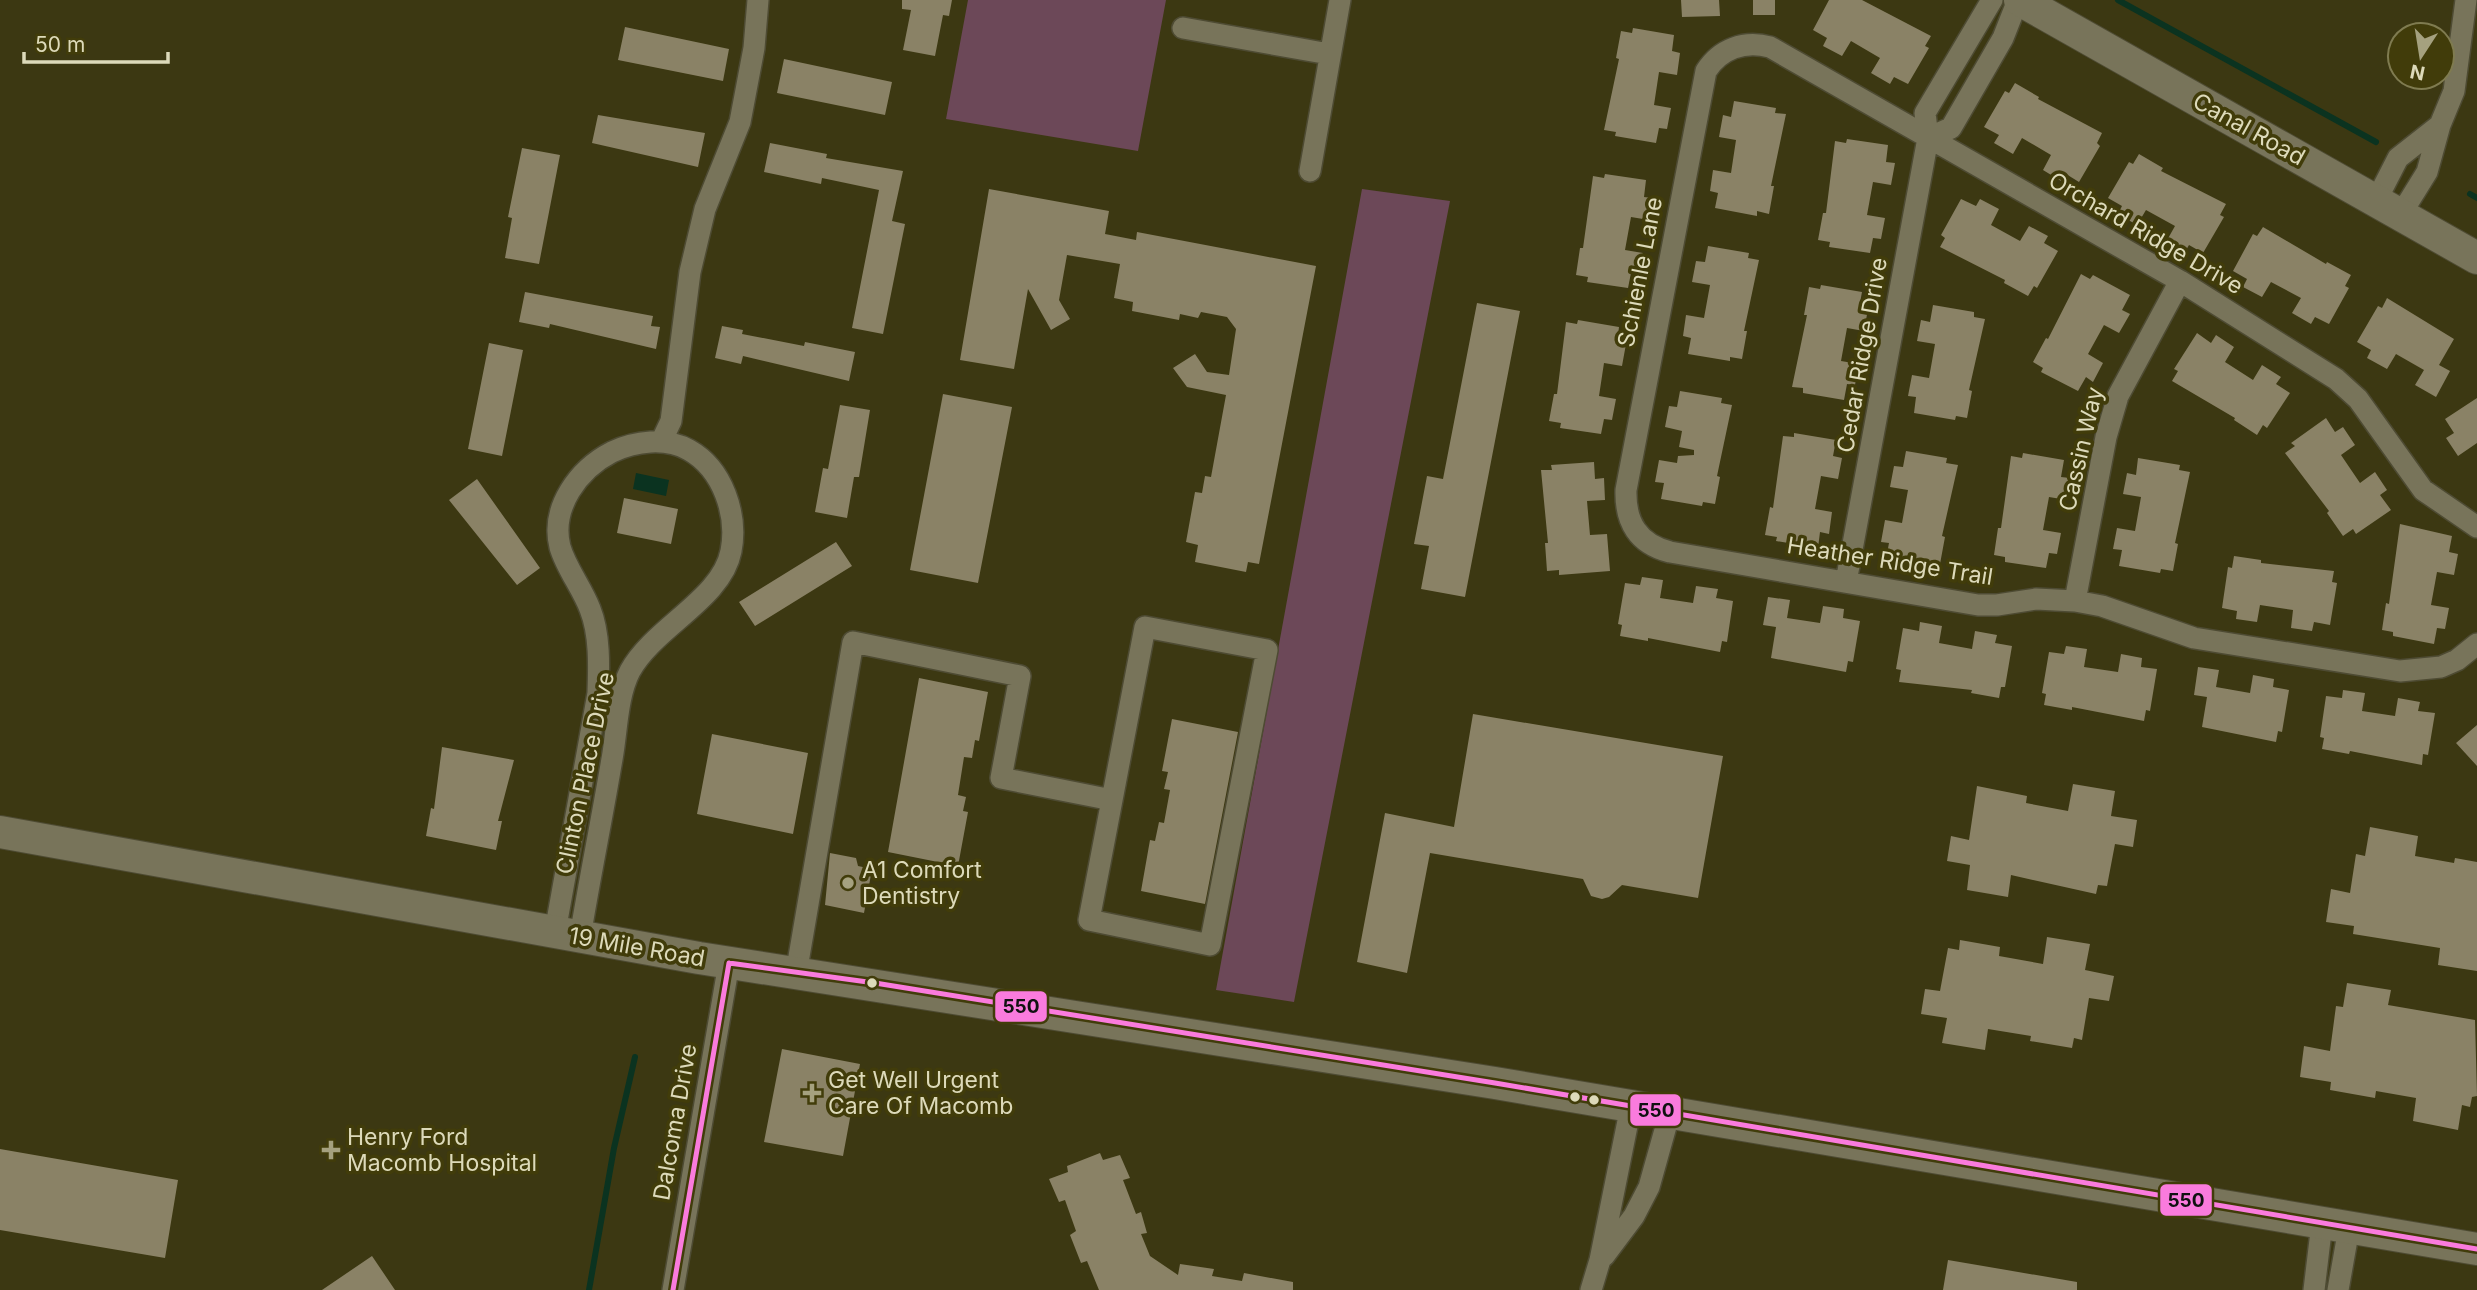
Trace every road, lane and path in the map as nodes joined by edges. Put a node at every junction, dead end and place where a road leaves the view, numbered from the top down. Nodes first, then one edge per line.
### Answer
1 (758, 0) edge
2 (1340, 0) edge
3 (1992, 0) edge
4 (2019, 0) edge
5 (2466, 0) edge
6 (1183, 28) dead end
7 (1744, 44) joint
8 (1329, 54) junction
9 (2440, 125) junction
10 (1928, 138) junction
11 (1310, 171) dead end
12 (2389, 207) junction
13 (2477, 258) edge
14 (2180, 281) junction
15 (661, 442) junction
16 (2477, 527) edge
17 (1634, 530) joint
18 (1846, 582) junction
19 (2075, 601) junction
20 (2473, 648) edge
21 (1112, 800) junction
22 (0, 832) edge
23 (568, 934) junction
24 (729, 963) junction
25 (796, 974) junction
26 (1631, 1106) junction
27 (1670, 1112) junction
28 (2335, 1225) junction
29 (2477, 1249) edge
30 (1600, 1260) junction
31 (673, 1290) edge
32 (1591, 1290) edge
33 (2314, 1290) edge
34 (2338, 1290) edge

1 - 15 street
2 - 8 street
3 - 10 street, Cedar Ridge Drive
4 - 10 street
4 - 12 street, Canal Road
5 - 9 street
6 - 8 street
7 - 10 street, Orchard Ridge Drive
7 - 17 street, Schienle Lane
8 - 11 street
9 - 12 street
9 - 12 street
10 - 14 street, Orchard Ridge Drive
10 - 18 street, Cedar Ridge Drive
12 - 13 street, Canal Road
14 - 16 street, Orchard Ridge Drive
14 - 19 street, Cassin Way
15 - 23 street, Clinton Place Drive
15 - 23 street, Clinton Place Drive
17 - 18 street, Heather Ridge Trail
18 - 19 street, Heather Ridge Trail
19 - 20 street, Heather Ridge Trail
21 - 21 street
21 - 25 street
22 - 23 street, 19 Mile Road
23 - 24 street, 19 Mile Road
24 - 25 street, 19 Mile Road
24 - 31 street, Dalcoma Drive
25 - 26 street, 19 Mile Road
26 - 27 street, 19 Mile Road
26 - 30 street
27 - 28 street, 19 Mile Road
27 - 30 street
28 - 29 street, 19 Mile Road
28 - 33 street
28 - 34 street
30 - 32 street

